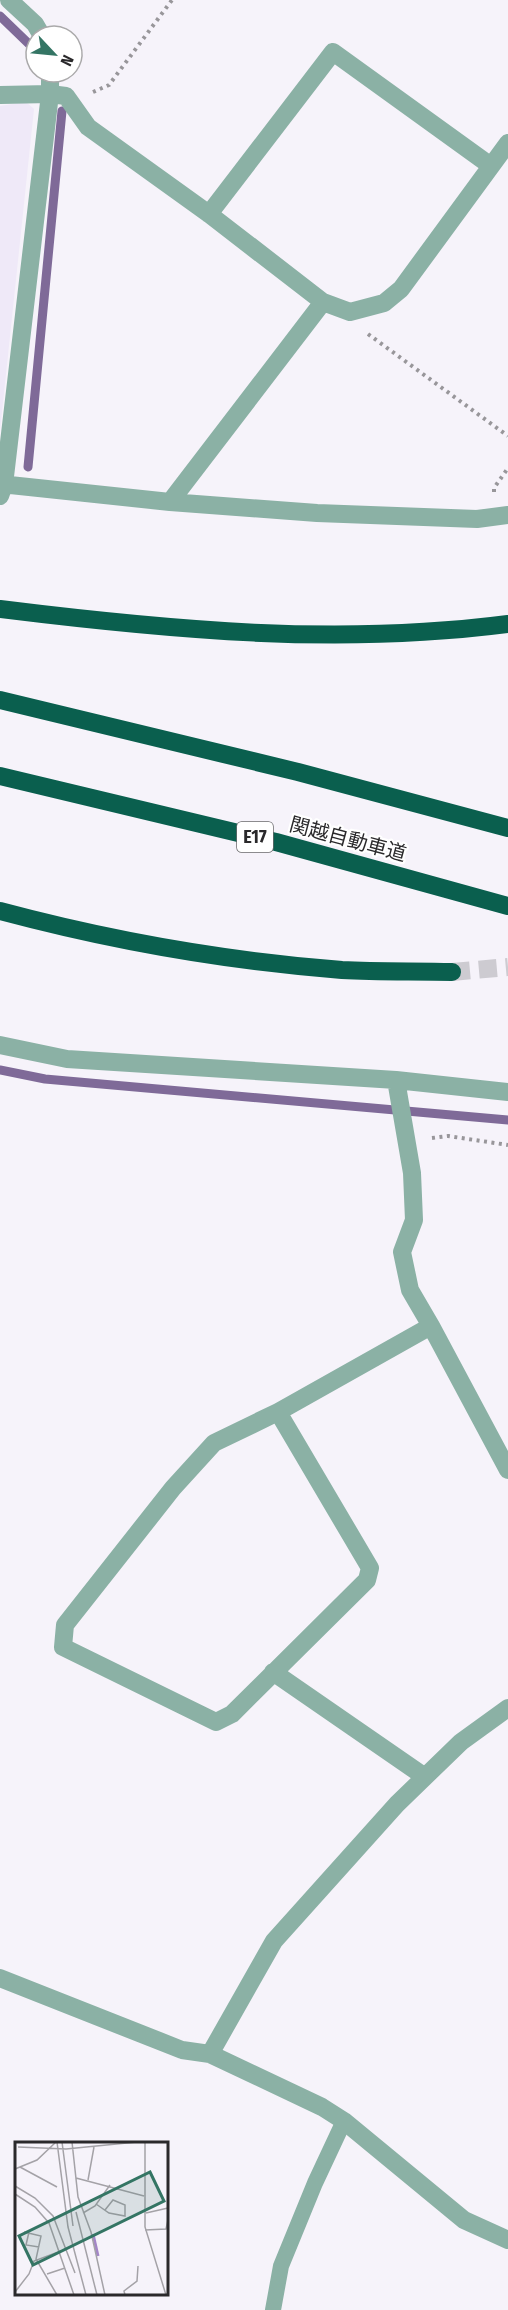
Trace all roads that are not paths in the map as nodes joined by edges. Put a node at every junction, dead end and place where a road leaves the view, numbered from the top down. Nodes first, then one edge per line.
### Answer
1 (9, 0) edge
2 (35, 24) edge
3 (54, 84) edge
4 (0, 95) edge
5 (58, 95) junction
6 (508, 143) edge
7 (491, 166) junction
8 (209, 214) junction
9 (323, 302) junction
10 (1, 488) edge
11 (170, 502) junction
12 (508, 515) edge
13 (0, 609) edge
14 (508, 624) edge
15 (0, 700) edge
16 (0, 776) edge
17 (508, 828) edge
18 (508, 906) edge
19 (0, 911) edge
20 (452, 972) tunnel mouth
21 (0, 1045) edge
22 (396, 1080) junction
23 (508, 1092) edge
24 (431, 1326) junction
25 (278, 1412) junction
26 (508, 1470) edge
27 (273, 1672) junction
28 (508, 1707) edge
29 (425, 1777) junction
30 (0, 1978) edge
31 (210, 2054) junction
32 (344, 2121) junction
33 (508, 2240) edge
34 (273, 2310) edge

1 - 2 street
3 - 5 street
4 - 5 street
5 - 8 street
5 - 10 street
6 - 7 street
7 - 8 street
7 - 9 street
8 - 9 street
9 - 11 street
10 - 11 street
11 - 12 street
13 - 14 highway
15 - 17 highway
16 - 18 highway, 関越自動車道 / E17
19 - 20 highway
21 - 22 street
22 - 23 street
22 - 24 street
24 - 25 street
24 - 26 street
25 - 27 street
25 - 27 street
27 - 29 street
28 - 29 street
29 - 31 street
30 - 31 street
31 - 32 street
32 - 33 street
32 - 34 lane

